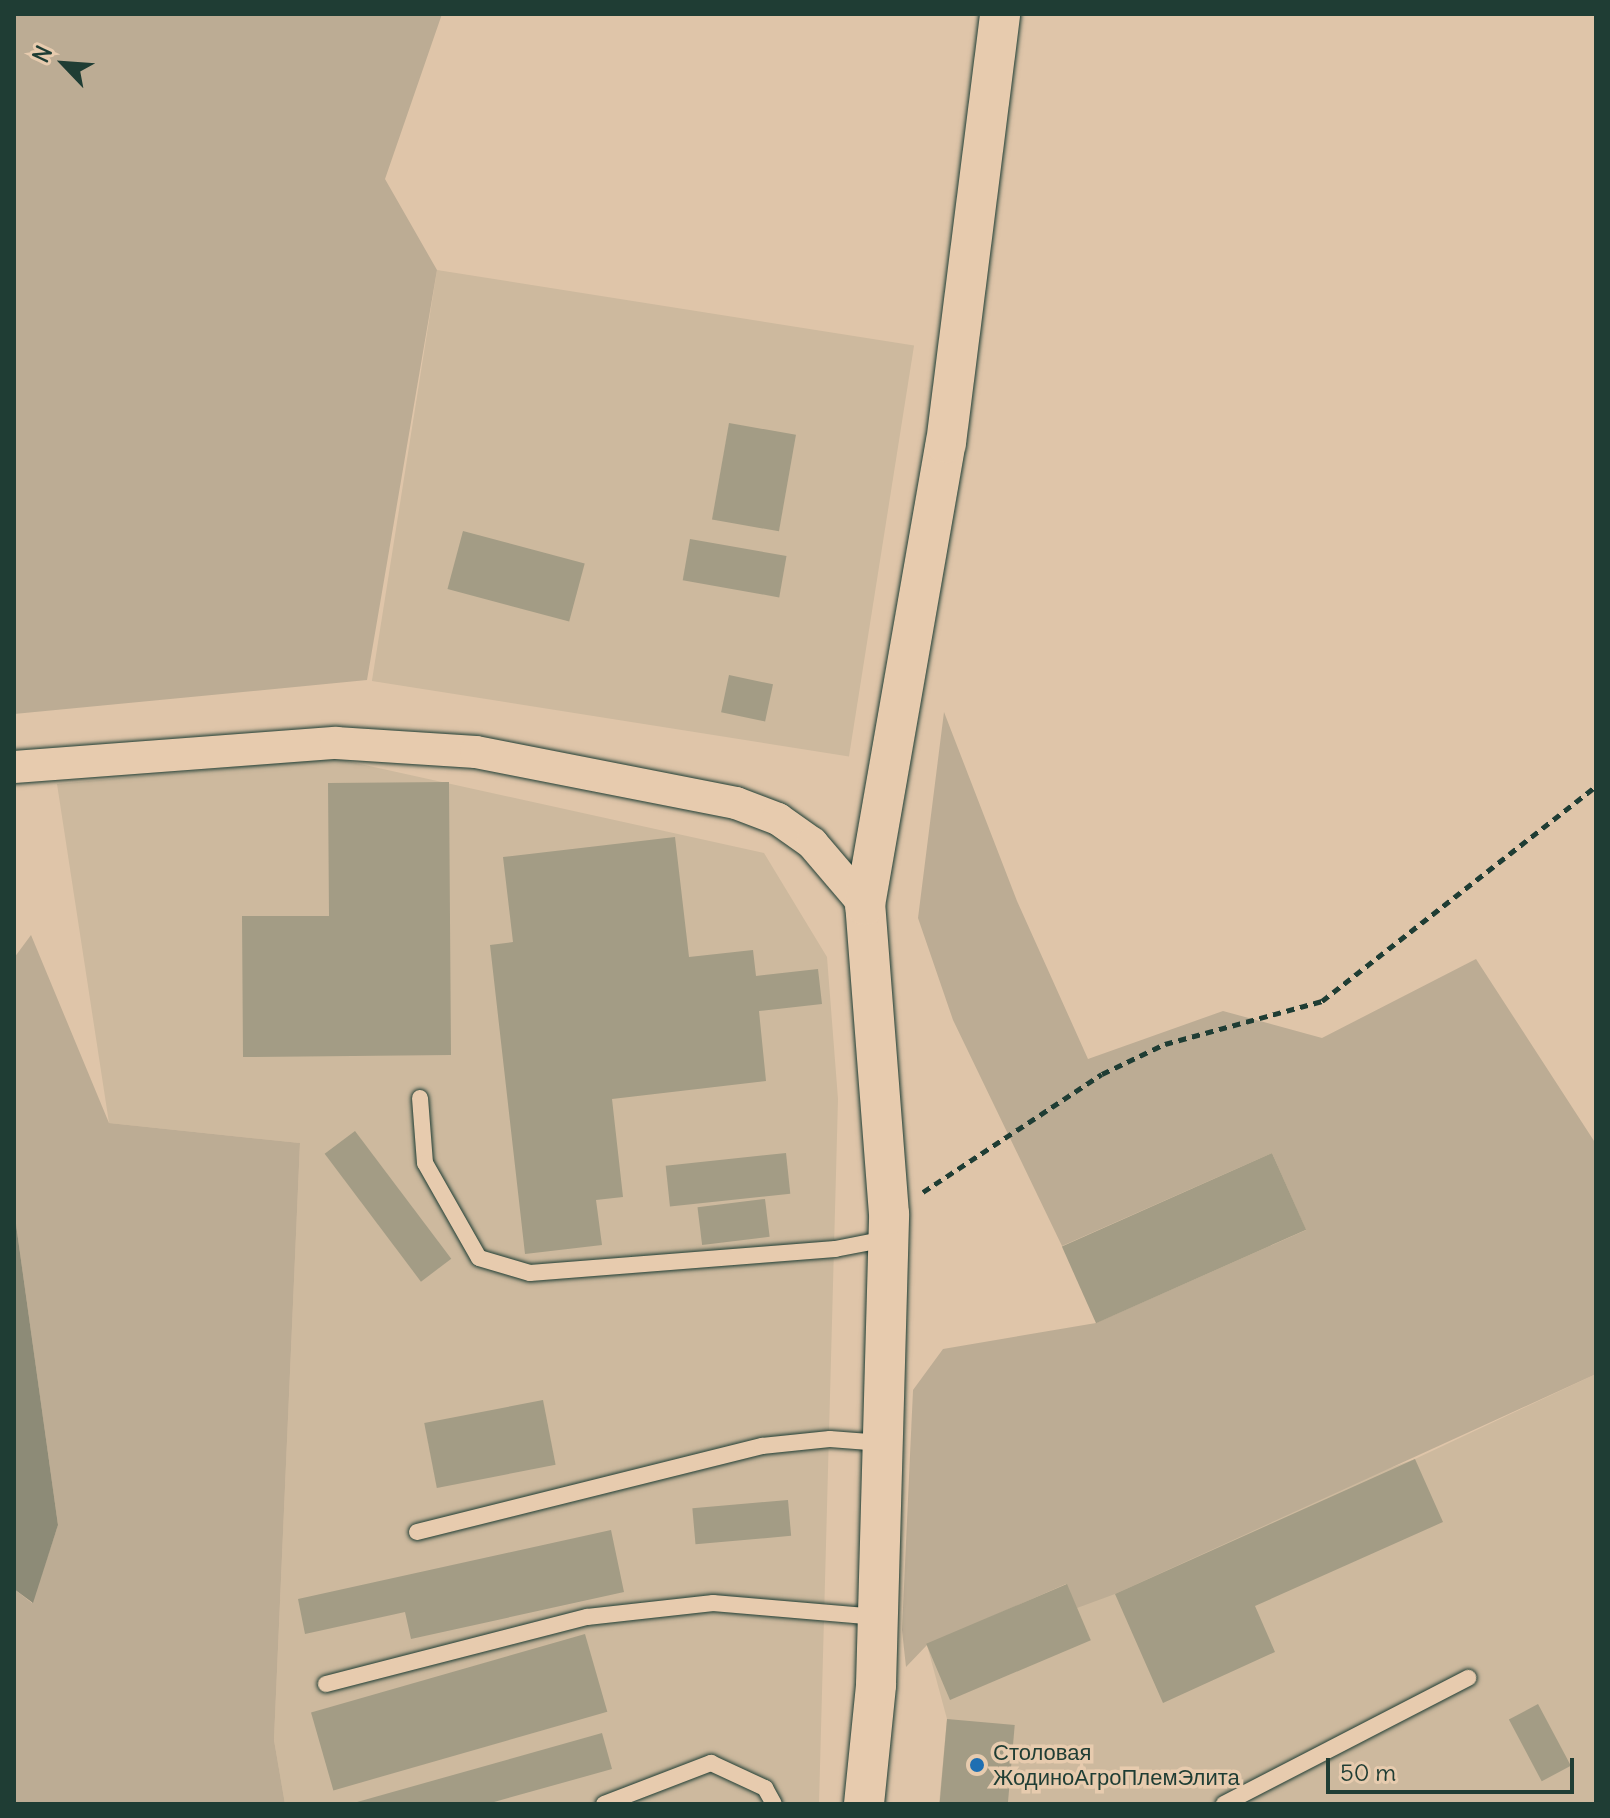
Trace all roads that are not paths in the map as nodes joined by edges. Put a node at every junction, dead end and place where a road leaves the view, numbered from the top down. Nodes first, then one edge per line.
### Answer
1 (1000, 14) edge
2 (14, 767) edge
3 (865, 905) junction
4 (420, 1098) dead end
5 (888, 1226) junction
6 (882, 1443) junction
7 (417, 1532) dead end
8 (877, 1617) junction
9 (1468, 1678) dead end
10 (326, 1684) dead end
11 (604, 1804) edge
12 (774, 1804) edge
13 (864, 1804) edge
14 (1224, 1804) edge

1 - 3 street
2 - 3 street
3 - 5 street
4 - 5 lane
5 - 6 street
6 - 7 lane
6 - 8 street
8 - 10 lane
8 - 13 street
9 - 14 lane
11 - 12 lane

